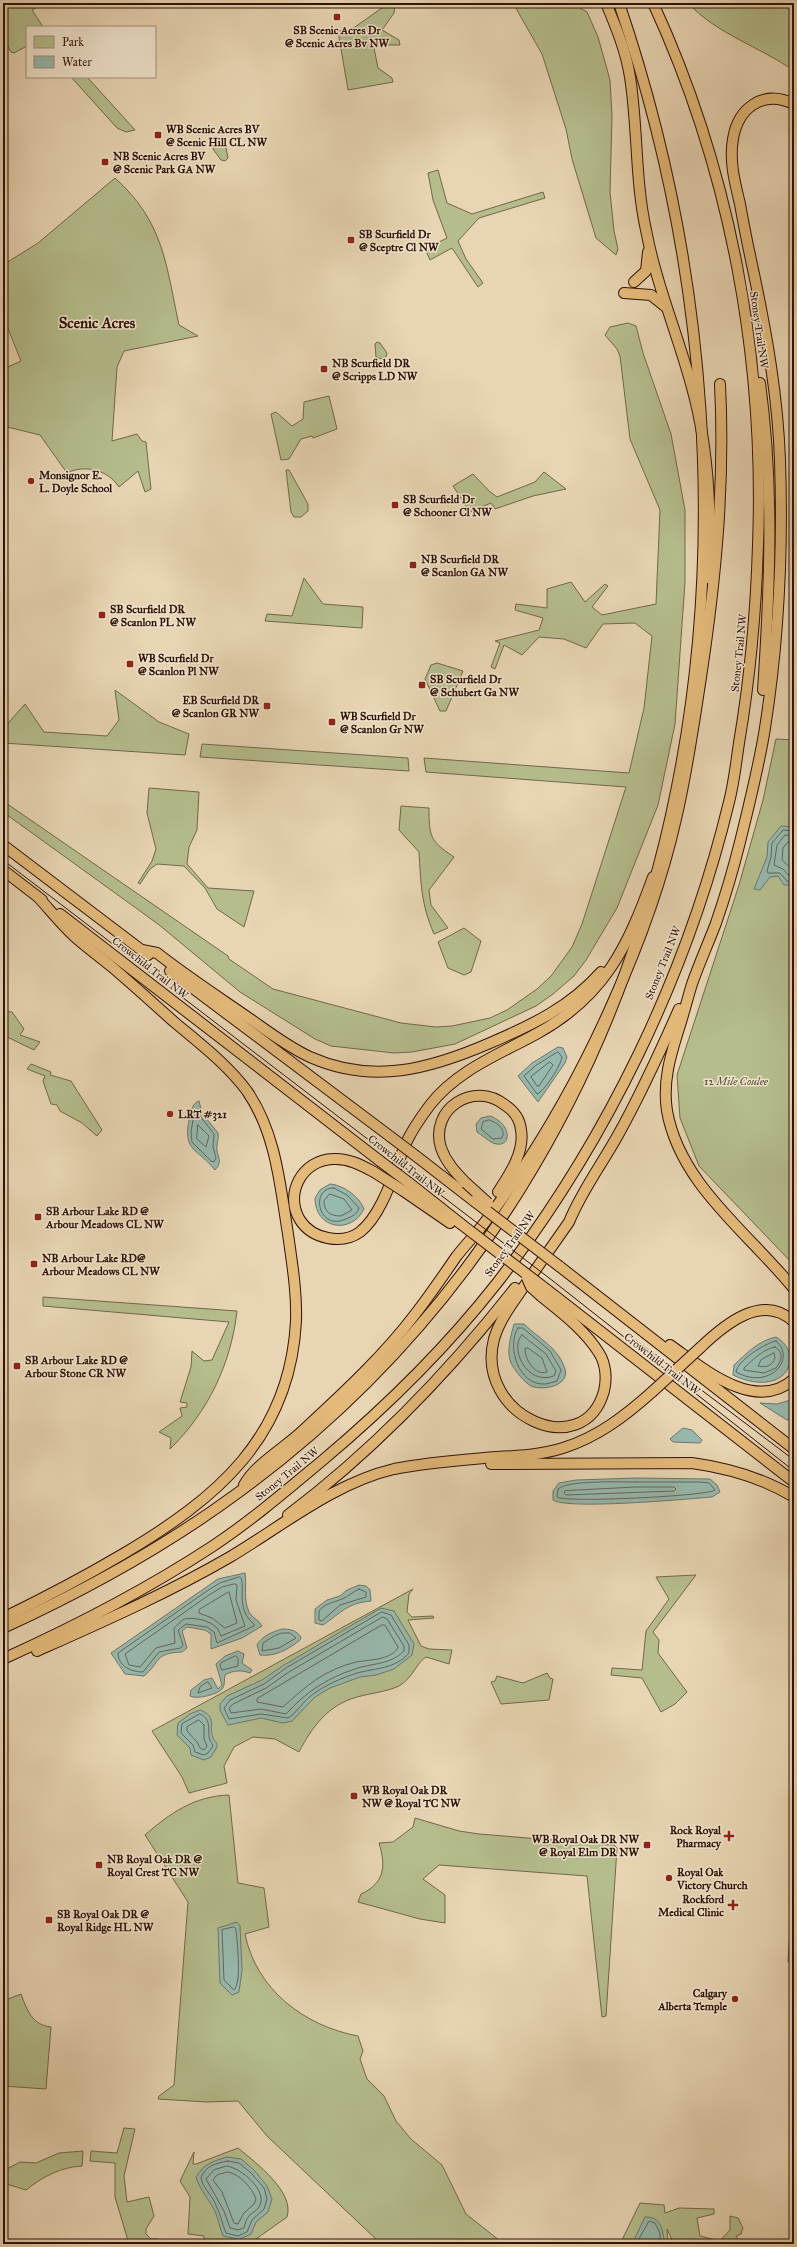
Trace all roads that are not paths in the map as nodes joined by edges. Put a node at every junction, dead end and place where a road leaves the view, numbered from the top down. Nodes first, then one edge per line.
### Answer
1 (606, 3) edge
2 (619, 3) edge
3 (653, 3) edge
4 (649, 72) dead end
5 (794, 104) edge
6 (646, 232) junction
7 (634, 282) dead end
8 (742, 292) junction
9 (624, 293) dead end
10 (667, 309) junction
11 (732, 458) dead end
12 (703, 666) junction
13 (759, 758) junction
14 (680, 797) junction
15 (3, 845) edge
16 (3, 870) edge
17 (38, 897) junction
18 (640, 909) junction
19 (142, 950) junction
20 (692, 985) junction
21 (543, 1169) dead end
22 (405, 1186) junction
23 (574, 1210) junction
24 (515, 1232) junction
25 (459, 1253) junction
26 (794, 1289) edge
27 (544, 1292) junction
28 (617, 1310) junction
29 (794, 1322) edge
30 (794, 1379) edge
31 (794, 1449) edge
32 (413, 1466) junction
33 (794, 1482) edge
34 (239, 1492) junction
35 (794, 1498) edge
36 (228, 1558) junction
37 (3, 1618) edge
38 (3, 1628) edge
39 (3, 1659) edge
40 (3, 1666) edge

1 - 6 highway
2 - 4 highway
3 - 8 highway, Stoney Trail NW
5 - 13 highway
6 - 7 highway
6 - 10 highway
8 - 13 highway
8 - 39 highway, Stoney Trail NW
9 - 10 highway
10 - 12 highway
11 - 12 highway
12 - 14 highway
13 - 20 highway
14 - 18 highway
14 - 25 highway
15 - 19 highway, Crowchild Trail NW
16 - 17 highway, Crowchild Trail NW
17 - 22 highway, Crowchild Trail NW, bridge
17 - 37 highway
18 - 19 highway
18 - 22 highway, bridge
19 - 24 highway, Crowchild Trail NW, bridge
20 - 23 highway
20 - 26 highway
21 - 34 highway, Stoney Trail NW
22 - 27 highway, Crowchild Trail NW, bridge
23 - 27 highway
23 - 36 highway
24 - 25 highway, bridge
24 - 28 highway, Crowchild Trail NW, bridge
25 - 34 highway
27 - 33 highway, Crowchild Trail NW
28 - 30 highway
28 - 31 highway, Crowchild Trail NW
29 - 32 highway, bridge
32 - 35 highway
32 - 36 highway
34 - 38 highway, Stoney Trail NW
36 - 40 highway

